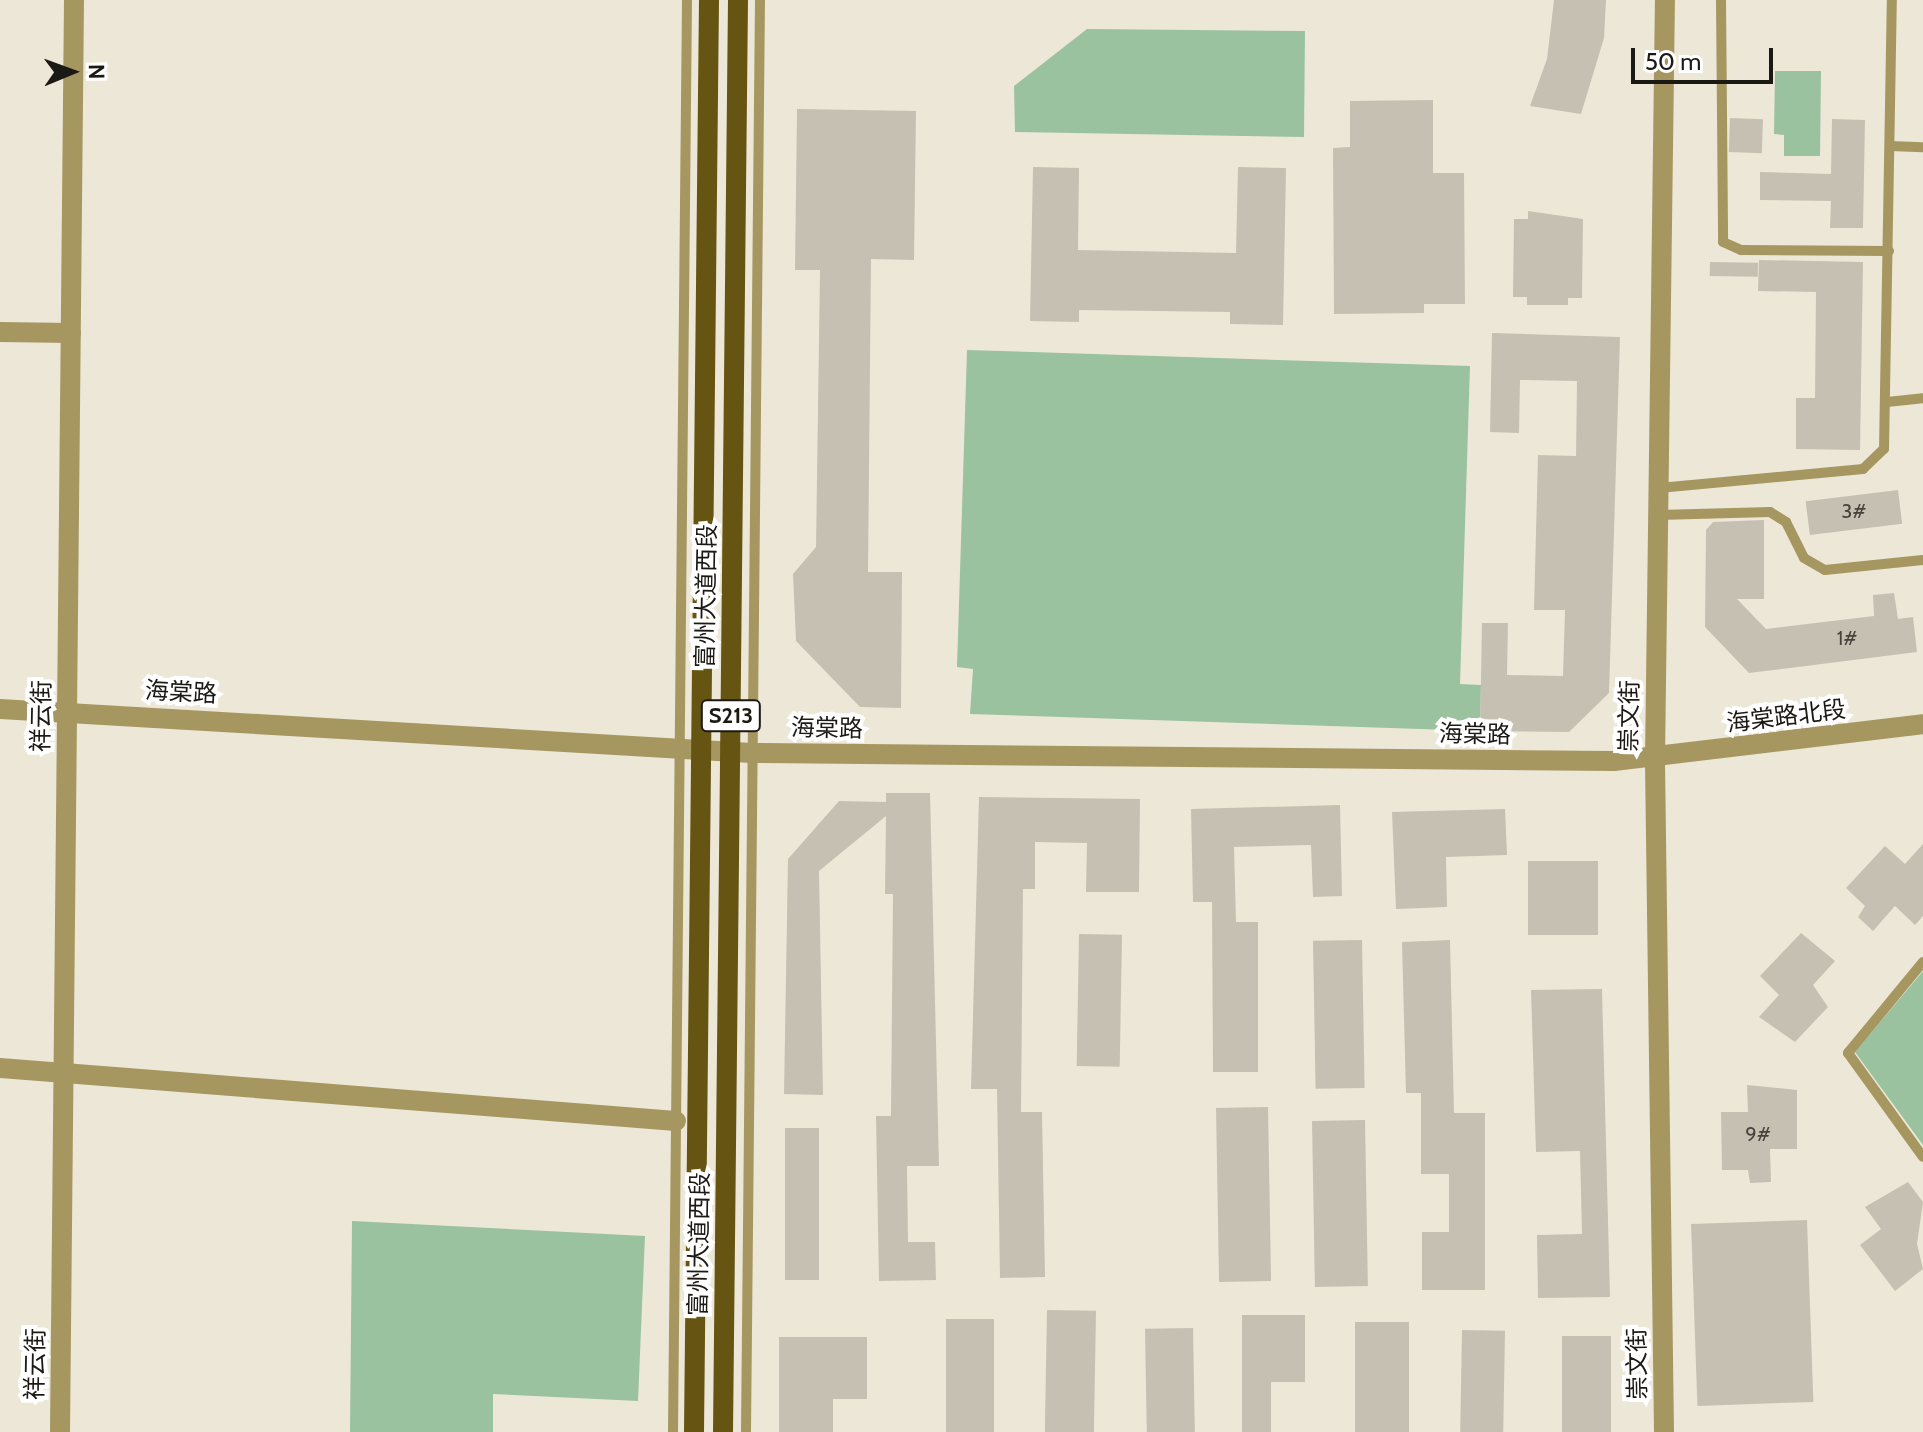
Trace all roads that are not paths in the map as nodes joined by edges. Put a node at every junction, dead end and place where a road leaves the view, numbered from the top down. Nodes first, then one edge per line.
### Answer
1 (74, 0) edge
2 (687, 0) edge
3 (709, 0) edge
4 (738, 0) edge
5 (760, 0) edge
6 (1665, 0) edge
7 (1721, 0) edge
8 (1892, 0) edge
9 (1890, 146) junction
10 (1923, 147) edge
11 (1889, 251) junction
12 (0, 332) edge
13 (71, 333) junction
14 (1923, 398) edge
15 (1887, 402) junction
16 (1659, 488) junction
17 (1658, 515) junction
18 (1922, 560) edge
19 (0, 709) edge
20 (67, 711) junction
21 (1923, 724) edge
22 (680, 749) junction
23 (702, 750) junction
24 (730, 752) junction
25 (752, 753) junction
26 (1655, 759) junction
27 (1923, 962) edge
28 (0, 1068) edge
29 (64, 1073) junction
30 (676, 1121) junction
31 (1923, 1157) edge
32 (60, 1432) edge
33 (673, 1432) edge
34 (694, 1432) edge
35 (723, 1432) edge
36 (746, 1432) edge
37 (1664, 1432) edge

1 - 13 street, 祥云街
2 - 22 lane
3 - 23 main road, 富州大道西段 / S213
4 - 24 main road, 富州大道西段 / S213
5 - 25 lane
6 - 16 street, 崇文街
7 - 11 lane
8 - 9 lane
9 - 10 lane
9 - 11 lane
11 - 15 lane
12 - 13 street
13 - 20 street, 祥云街
14 - 15 lane
15 - 16 lane
16 - 17 street, 崇文街
17 - 18 lane
17 - 26 street, 崇文街
19 - 20 street, 海棠路
20 - 22 street, 海棠路
20 - 29 street, 祥云街
21 - 26 street, 海棠路北段
22 - 23 street, 海棠路
22 - 30 lane
23 - 24 street, 海棠路
23 - 34 main road, 富州大道西段 / S213
24 - 25 street, 海棠路
24 - 35 main road, 富州大道西段 / S213
25 - 26 street, 海棠路
25 - 36 lane
26 - 37 street, 崇文街
27 - 31 lane
28 - 29 street
29 - 30 street
29 - 32 street, 祥云街
30 - 33 lane

